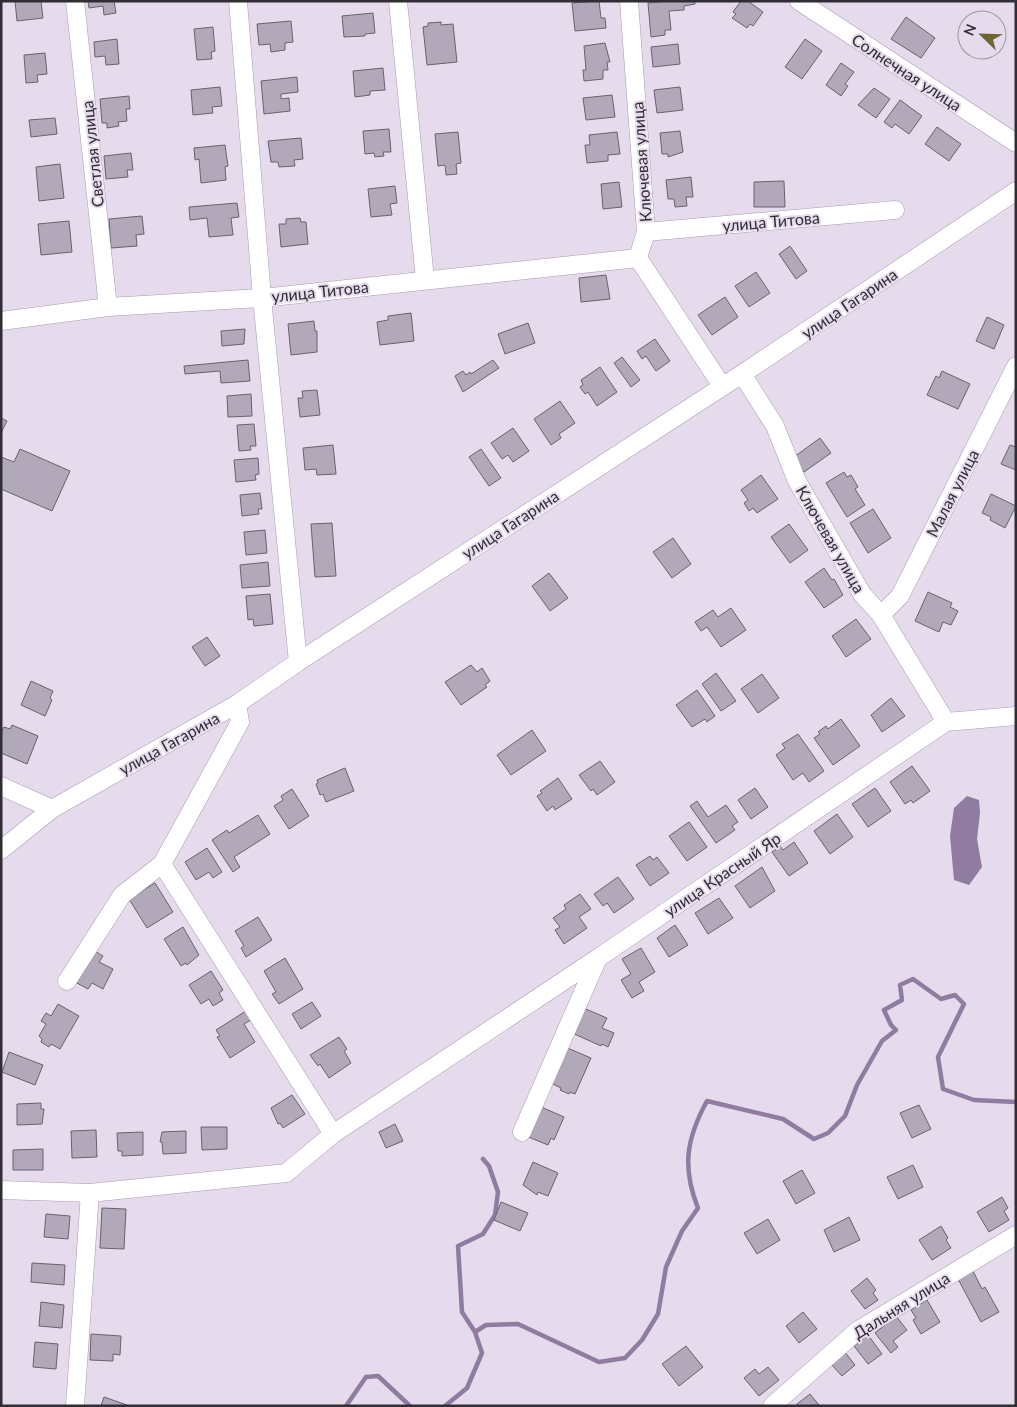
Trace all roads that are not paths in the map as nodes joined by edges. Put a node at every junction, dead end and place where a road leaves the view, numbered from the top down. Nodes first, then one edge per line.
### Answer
1 (75, 1) edge
2 (238, 1) edge
3 (398, 1) edge
4 (629, 1) edge
5 (799, 1) edge
6 (1016, 143) edge
7 (1016, 191) edge
8 (895, 210) dead end
9 (646, 232) junction
10 (638, 258) junction
11 (425, 280) junction
12 (262, 298) junction
13 (108, 308) junction
14 (1, 321) edge
15 (1016, 366) edge
16 (742, 374) junction
17 (722, 386) junction
18 (881, 615) junction
19 (298, 662) junction
20 (237, 704) junction
21 (1016, 716) edge
22 (946, 722) junction
23 (1, 786) edge
24 (52, 809) junction
25 (1, 850) edge
26 (162, 864) junction
27 (598, 958) junction
28 (68, 981) dead end
29 (522, 1132) dead end
30 (333, 1134) junction
31 (1, 1190) edge
32 (90, 1193) junction
33 (1016, 1236) edge
34 (75, 1406) edge
35 (772, 1406) edge

1 - 13 street, Светлая улица
2 - 12 street
3 - 11 street
4 - 9 street, Ключевая улица
5 - 6 street, Солнечная улица
7 - 16 street, улица Гагарина
8 - 9 street, улица Титова
9 - 10 street, Ключевая улица
10 - 11 street, улица Титова
10 - 17 street
11 - 12 street, улица Титова
12 - 13 street, улица Титова
12 - 19 street
13 - 14 street, улица Титова
15 - 18 street, Малая улица
16 - 17 street, улица Гагарина
16 - 18 street, Ключевая улица
17 - 19 street, улица Гагарина
18 - 22 street, Ключевая улица
19 - 20 street, улица Гагарина
20 - 24 street, улица Гагарина
20 - 26 street
21 - 22 street, улица Красный Яр
22 - 27 street, улица Красный Яр
23 - 24 street
24 - 25 street, улица Гагарина
26 - 28 street
26 - 30 street
27 - 29 street
27 - 30 street, улица Красный Яр
30 - 32 street, улица Красный Яр
31 - 32 street, улица Красный Яр
32 - 34 street
33 - 35 street, Дальняя улица

